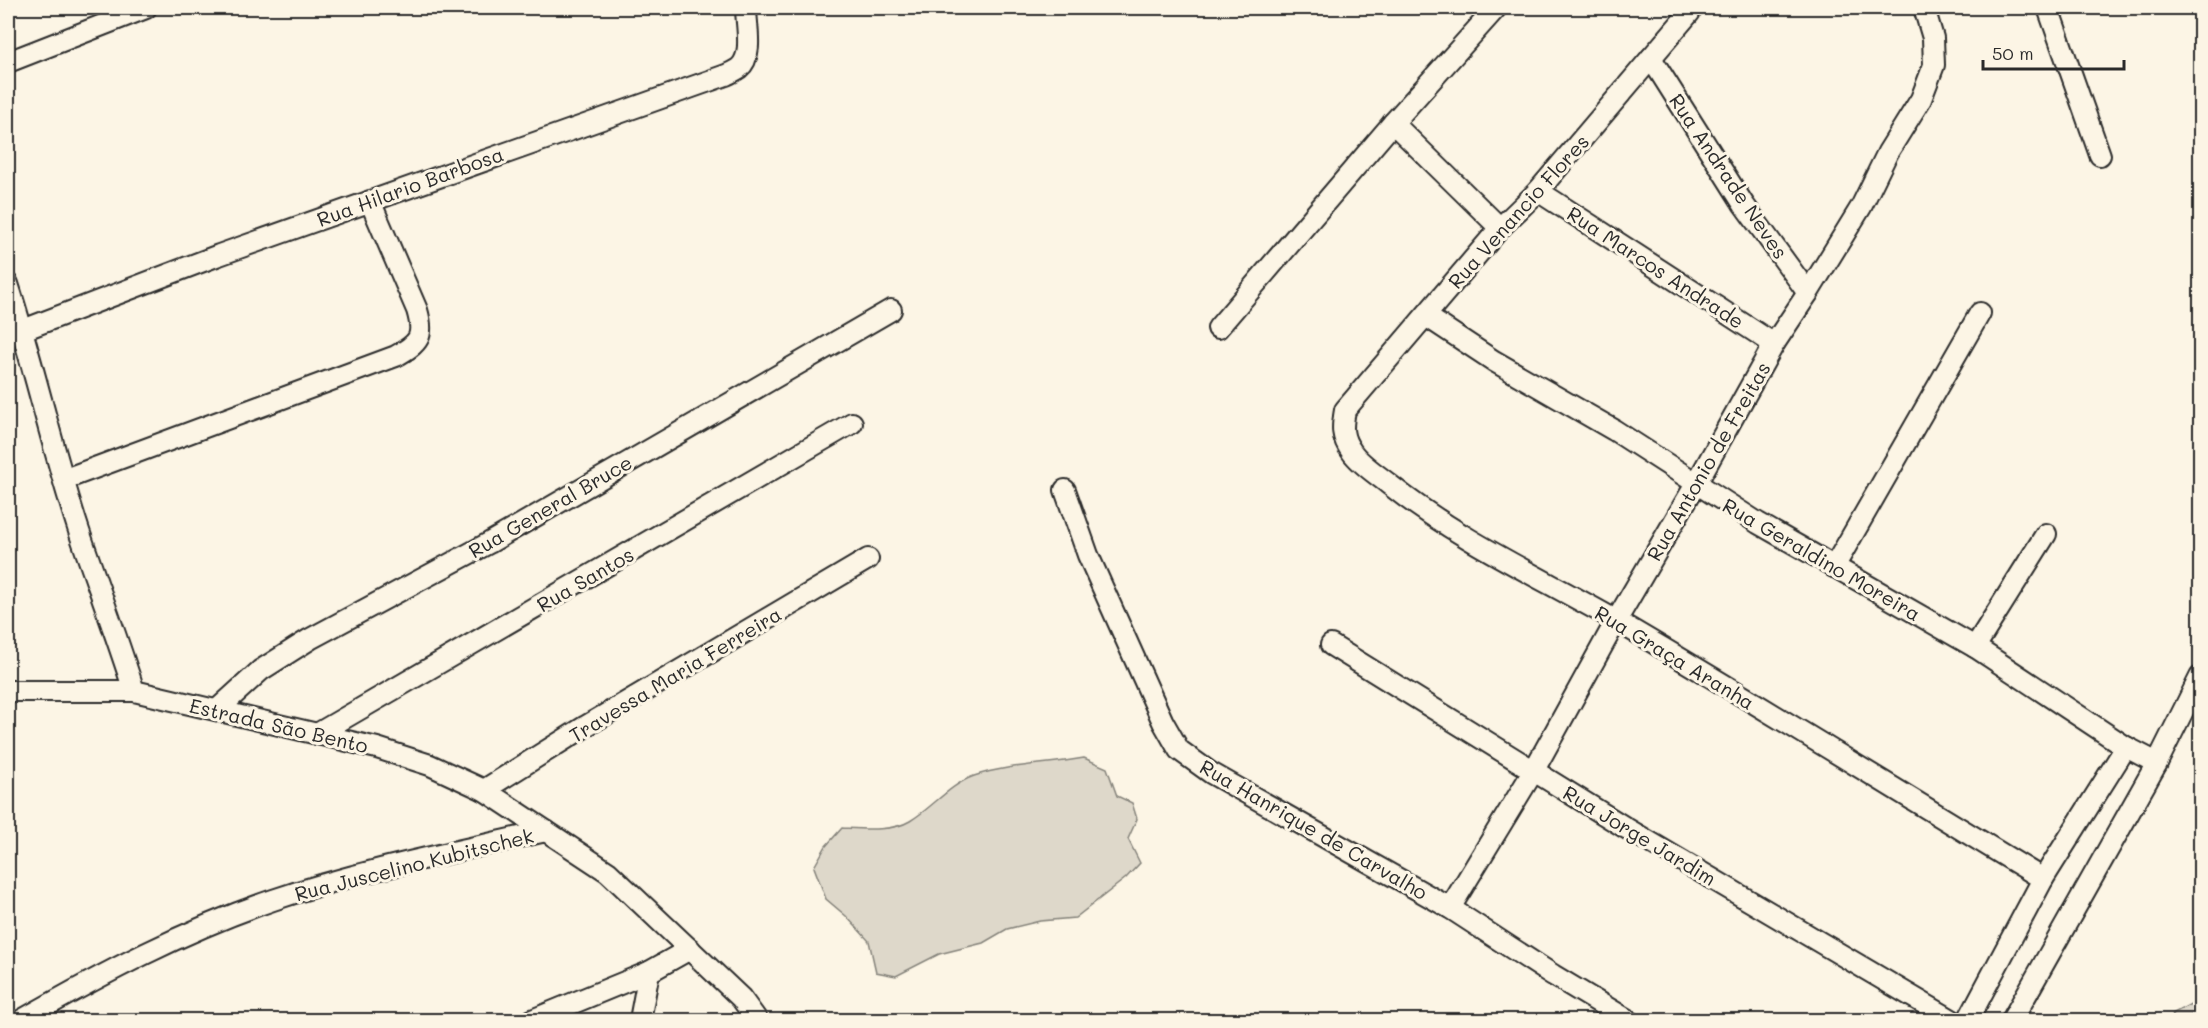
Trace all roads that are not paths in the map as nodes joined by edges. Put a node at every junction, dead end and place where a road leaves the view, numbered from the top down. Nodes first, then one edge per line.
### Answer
1 (146, 8) edge
2 (746, 8) edge
3 (1496, 8) edge
4 (1924, 8) edge
5 (2048, 8) edge
6 (1690, 12) dead end
7 (1651, 58) junction
8 (8, 62) edge
9 (1393, 123) junction
10 (2100, 155) dead end
11 (1538, 191) junction
12 (370, 201) junction
13 (1500, 228) junction
14 (8, 284) edge
15 (1808, 293) junction
16 (891, 310) dead end
17 (1980, 314) dead end
18 (1426, 316) junction
19 (1218, 328) dead end
20 (22, 330) junction
21 (1774, 344) junction
22 (1345, 410) joint
23 (852, 423) dead end
24 (65, 479) junction
25 (1696, 484) junction
26 (1065, 490) dead end
27 (2046, 534) dead end
28 (868, 559) dead end
29 (1834, 567) junction
30 (1616, 621) junction
31 (1331, 645) dead end
32 (1975, 647) junction
33 (2200, 677) edge
34 (8, 691) edge
35 (134, 691) junction
36 (217, 710) junction
37 (317, 734) junction
38 (2126, 747) junction
39 (2157, 763) junction
40 (1534, 770) junction
41 (484, 790) junction
42 (546, 831) junction
43 (2043, 879) junction
44 (1450, 908) junction
45 (690, 949) junction
46 (649, 972) junction
47 (22, 1020) edge
48 (532, 1020) edge
49 (640, 1020) edge
50 (757, 1020) edge
51 (1629, 1020) edge
52 (1952, 1020) edge
53 (1968, 1020) edge
54 (2012, 1020) edge

1 - 8 street
2 - 12 street, Rua Hilario Barbosa
3 - 9 street
4 - 15 street, Rua Antonio de Freitas
5 - 10 street
6 - 7 street, Rua Venancio Flores
7 - 11 street, Rua Venancio Flores
7 - 15 street, Rua Andrade Neves
9 - 13 street
9 - 19 street
11 - 13 street, Rua Venancio Flores
11 - 21 street, Rua Marcos Andrade
12 - 20 street, Rua Hilario Barbosa
12 - 24 street
13 - 18 street, Rua Venancio Flores
14 - 20 street
15 - 21 street, Rua Antonio de Freitas
16 - 36 street, Rua General Bruce
17 - 29 street
18 - 22 street, Rua Venancio Flores
18 - 25 street, Rua Geraldino Moreira
20 - 24 street
21 - 25 street, Rua Antonio de Freitas
22 - 30 street, Rua Graça Aranha
23 - 37 street, Rua Santos
24 - 35 street
25 - 29 street, Rua Geraldino Moreira
25 - 30 street, Rua Antonio de Freitas
26 - 44 street, Rua Hanrique de Carvalho
27 - 32 street
28 - 41 street, Travessa Maria Ferreira
29 - 32 street, Rua Geraldino Moreira
30 - 40 street, Rua Antonio de Freitas
30 - 43 street, Rua Graça Aranha
31 - 40 street, Rua Jorge Jardim
32 - 38 street, Rua Geraldino Moreira
33 - 39 street
34 - 35 street, Estrada São Bento
35 - 36 street, Estrada São Bento
36 - 37 street, Estrada São Bento
37 - 41 street, Estrada São Bento
38 - 39 street, Rua Geraldino Moreira
38 - 43 street
39 - 54 street
40 - 44 street, Rua Antonio de Freitas
40 - 52 street, Rua Jorge Jardim
41 - 42 street, Estrada São Bento
42 - 45 street, Estrada São Bento
42 - 47 street, Rua Juscelino Kubitschek
43 - 53 street
44 - 51 street, Rua Hanrique de Carvalho
45 - 46 street
45 - 50 street, Estrada São Bento
46 - 48 street
46 - 49 street

